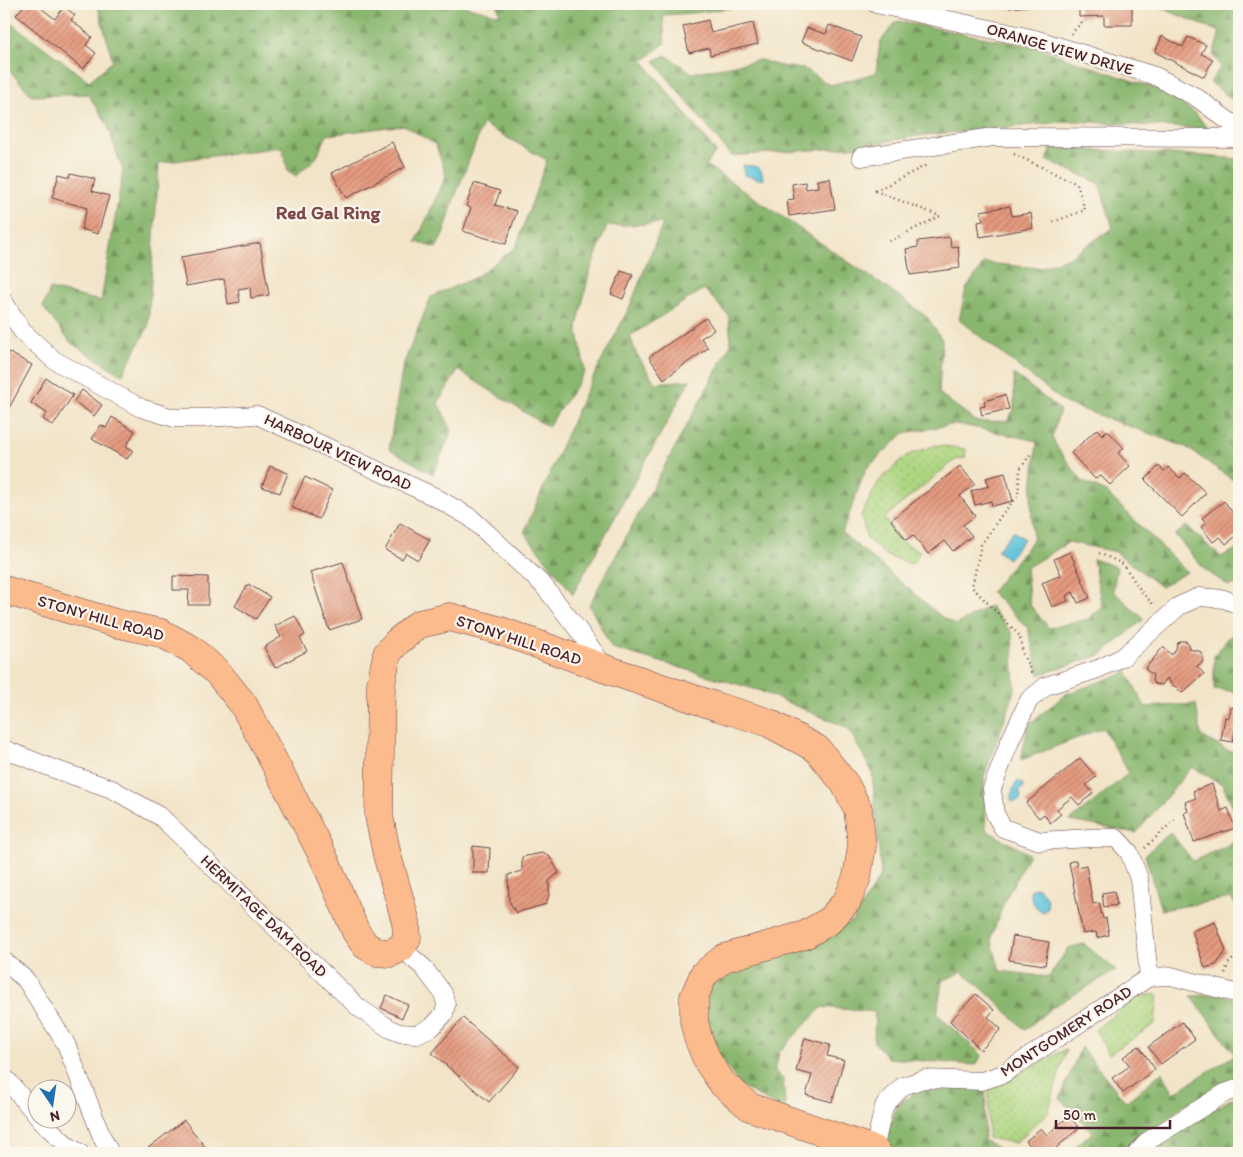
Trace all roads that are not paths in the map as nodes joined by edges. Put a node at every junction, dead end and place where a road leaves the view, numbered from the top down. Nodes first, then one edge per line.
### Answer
1 (876, 4) edge
2 (1239, 127) edge
3 (1239, 138) edge
4 (861, 157) dead end
5 (4, 302) edge
6 (4, 590) edge
7 (1239, 605) edge
8 (606, 669) junction
9 (4, 749) edge
10 (401, 948) junction
11 (4, 961) edge
12 (1149, 977) junction
13 (1231, 989) edge
14 (4, 1077) edge
15 (1239, 1088) edge
16 (28, 1105) edge
17 (51, 1130) edge
18 (876, 1151) edge
19 (80, 1153) edge
20 (110, 1153) edge
21 (1137, 1153) edge

1 - 2 street, ORANGE VIEW DRIVE
3 - 4 street
5 - 8 street, HARBOUR VIEW ROAD
6 - 10 main road, STONY HILL ROAD
7 - 12 street
8 - 10 main road, STONY HILL ROAD
8 - 18 main road, STONY HILL ROAD
9 - 10 street, HERMITAGE DAM ROAD
11 - 20 street
12 - 13 street, MONTGOMERY ROAD
12 - 18 street, MONTGOMERY ROAD
14 - 16 street
15 - 21 street
17 - 19 street

